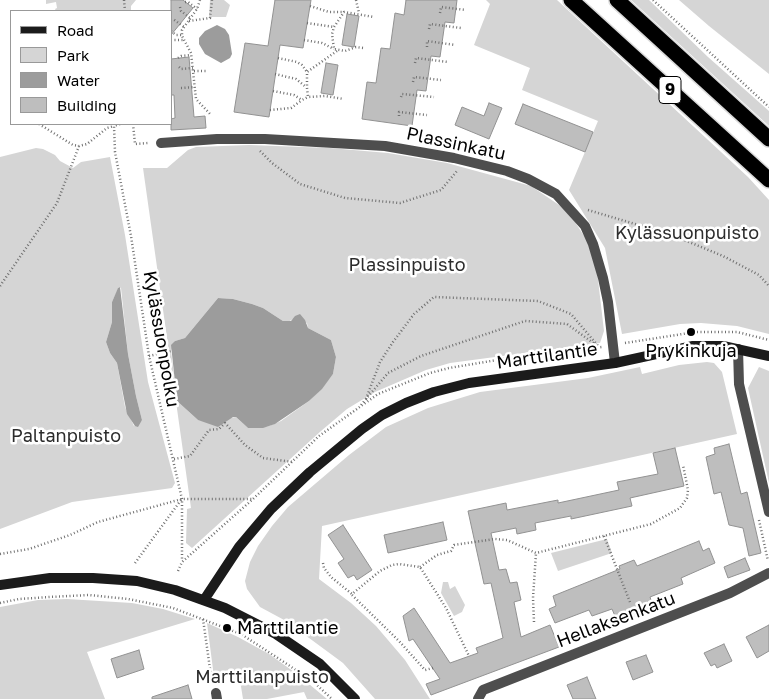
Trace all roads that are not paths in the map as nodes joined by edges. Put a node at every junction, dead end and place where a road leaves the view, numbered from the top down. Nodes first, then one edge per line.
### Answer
1 (571, 0) edge
2 (618, 0) edge
3 (769, 139) edge
4 (160, 143) dead end
5 (769, 180) edge
6 (738, 349) junction
7 (769, 356) edge
8 (615, 363) junction
9 (769, 512) edge
10 (769, 573) edge
11 (0, 585) edge
12 (204, 600) junction
13 (355, 699) edge
14 (478, 699) edge

1 - 5 highway, 9
2 - 3 highway, 9
4 - 8 street, Plassinkatu
6 - 7 street, Marttilantie
6 - 8 street, Marttilantie
6 - 9 street
8 - 12 street, Marttilantie
10 - 14 street, Hellaksenkatu
11 - 12 street
12 - 13 street

